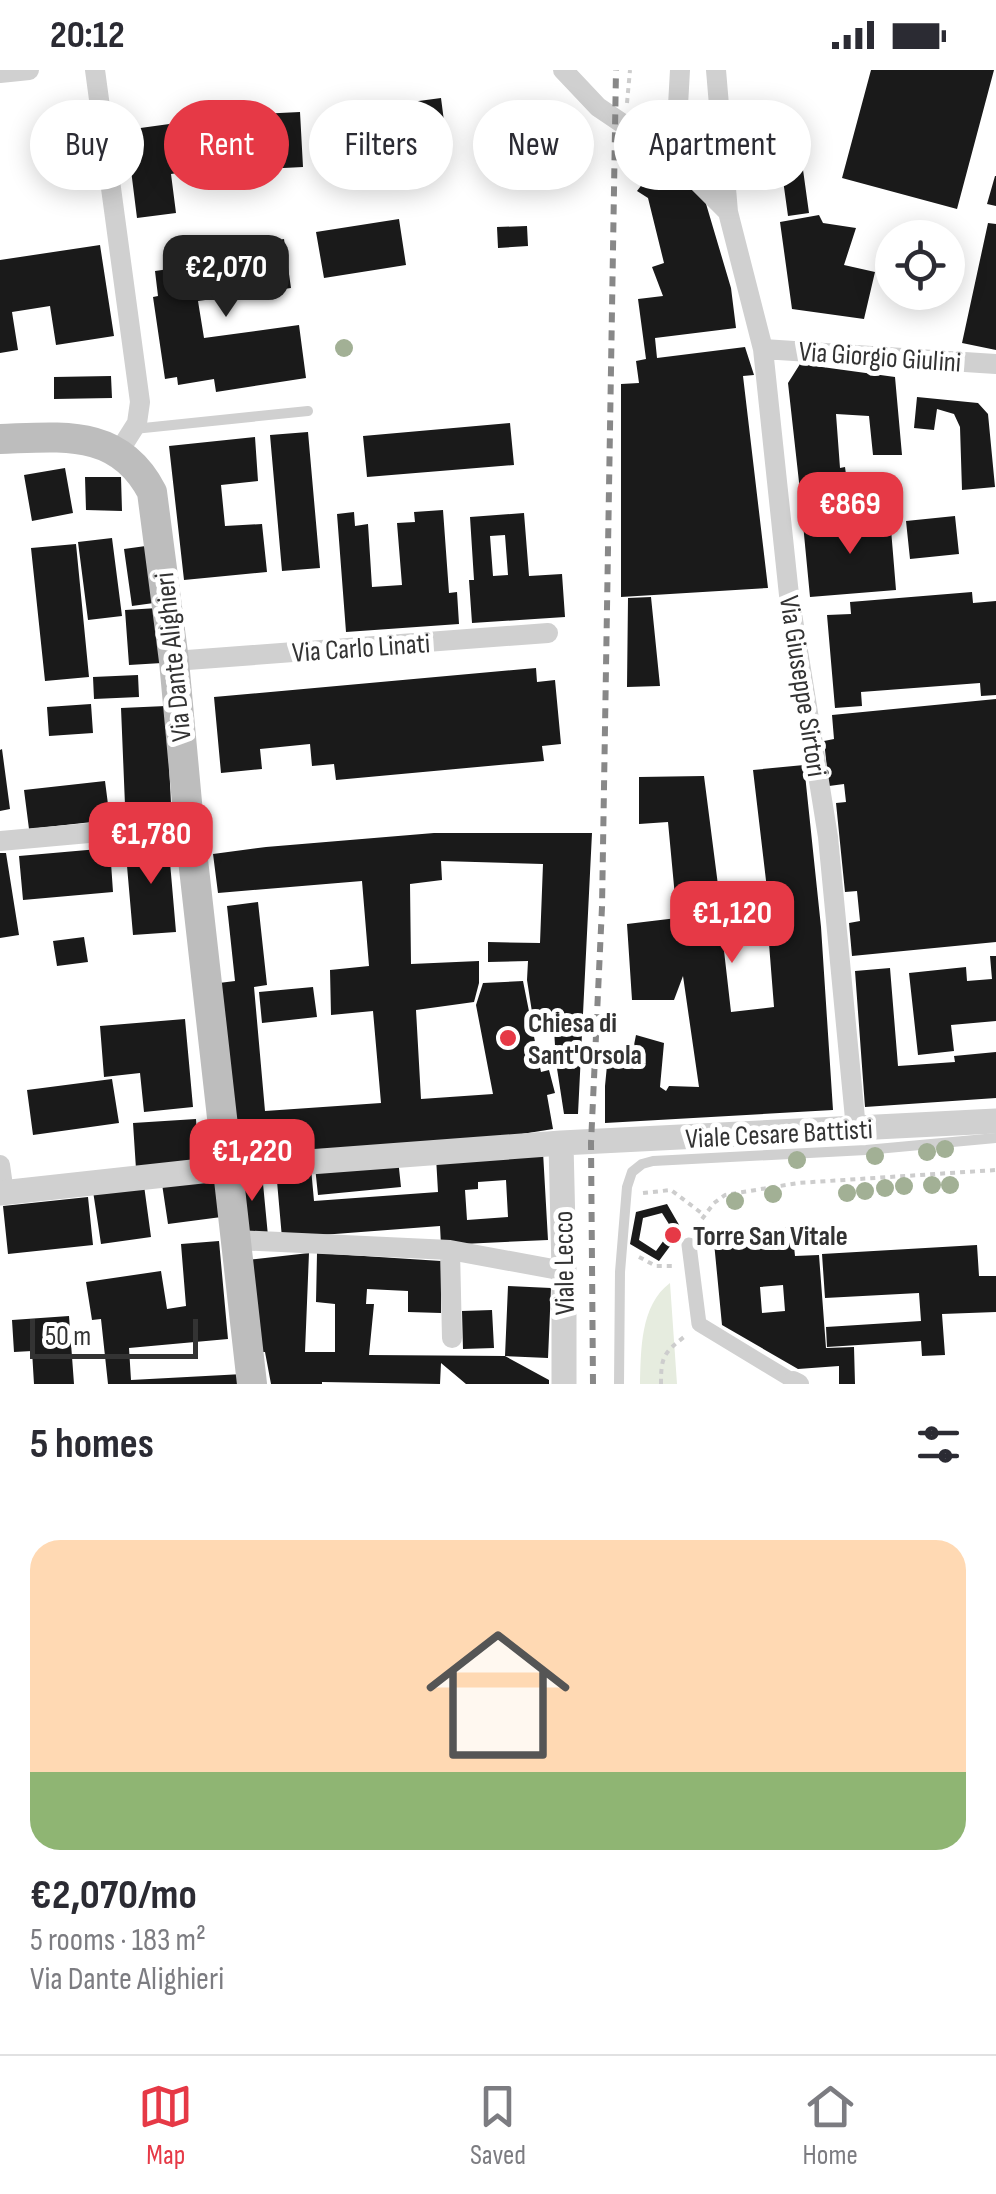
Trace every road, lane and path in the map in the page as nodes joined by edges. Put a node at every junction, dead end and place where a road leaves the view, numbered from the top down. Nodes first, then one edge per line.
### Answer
1 (29, 70) edge
2 (94, 70) edge
3 (563, 70) edge
4 (680, 70) edge
5 (716, 70) edge
6 (0, 73) edge
7 (678, 100) edge
8 (614, 120) edge
9 (706, 190) edge
10 (728, 212) junction
11 (763, 349) junction
12 (996, 364) edge
13 (308, 412) dead end
14 (0, 439) edge
15 (126, 441) junction
16 (548, 633) dead end
17 (174, 661) junction
18 (189, 824) junction
19 (0, 842) edge
20 (996, 1121) edge
21 (856, 1128) junction
22 (996, 1138) edge
23 (561, 1143) junction
24 (0, 1164) edge
25 (229, 1168) junction
26 (996, 1170) edge
27 (628, 1187) junction
28 (2, 1193) edge
29 (236, 1240) junction
30 (690, 1246) dead end
31 (622, 1247) junction
32 (450, 1250) junction
33 (692, 1267) junction
34 (564, 1271) junction
35 (699, 1324) junction
36 (452, 1338) dead end
37 (796, 1383) edge
38 (252, 1384) edge
39 (564, 1384) edge
40 (618, 1384) edge
41 (660, 1384) edge

1 - 6 street
2 - 15 street
3 - 8 street
4 - 7 street
5 - 10 street, Via Giuseppe Sirtori
9 - 10 street
10 - 11 street, Via Giuseppe Sirtori
11 - 12 street, Via Giorgio Giulini
11 - 21 street, Via Giuseppe Sirtori
13 - 15 lane
14 - 15 main road
15 - 17 main road, Via Dante Alighieri
16 - 17 street, Via Carlo Linati
17 - 18 main road, Via Dante Alighieri
18 - 19 street
18 - 25 main road, Via Dante Alighieri
20 - 21 street, Viale Cesare Battisti
21 - 23 street, Viale Cesare Battisti
22 - 27 lane, Viale Cesare Battisti
23 - 25 street, Viale Cesare Battisti
23 - 34 street, Viale Lecco
24 - 28 street
25 - 28 street, Viale Cesare Battisti
25 - 29 main road, Via Dante Alighieri
26 - 27 path, Viale Cesare Battisti
27 - 31 lane
29 - 32 street
29 - 38 main road, Via Dante Alighieri
30 - 33 street
31 - 33 path
31 - 40 lane
32 - 34 street
32 - 36 street
33 - 35 street
34 - 39 street, Viale Lecco
35 - 37 street
35 - 41 path

